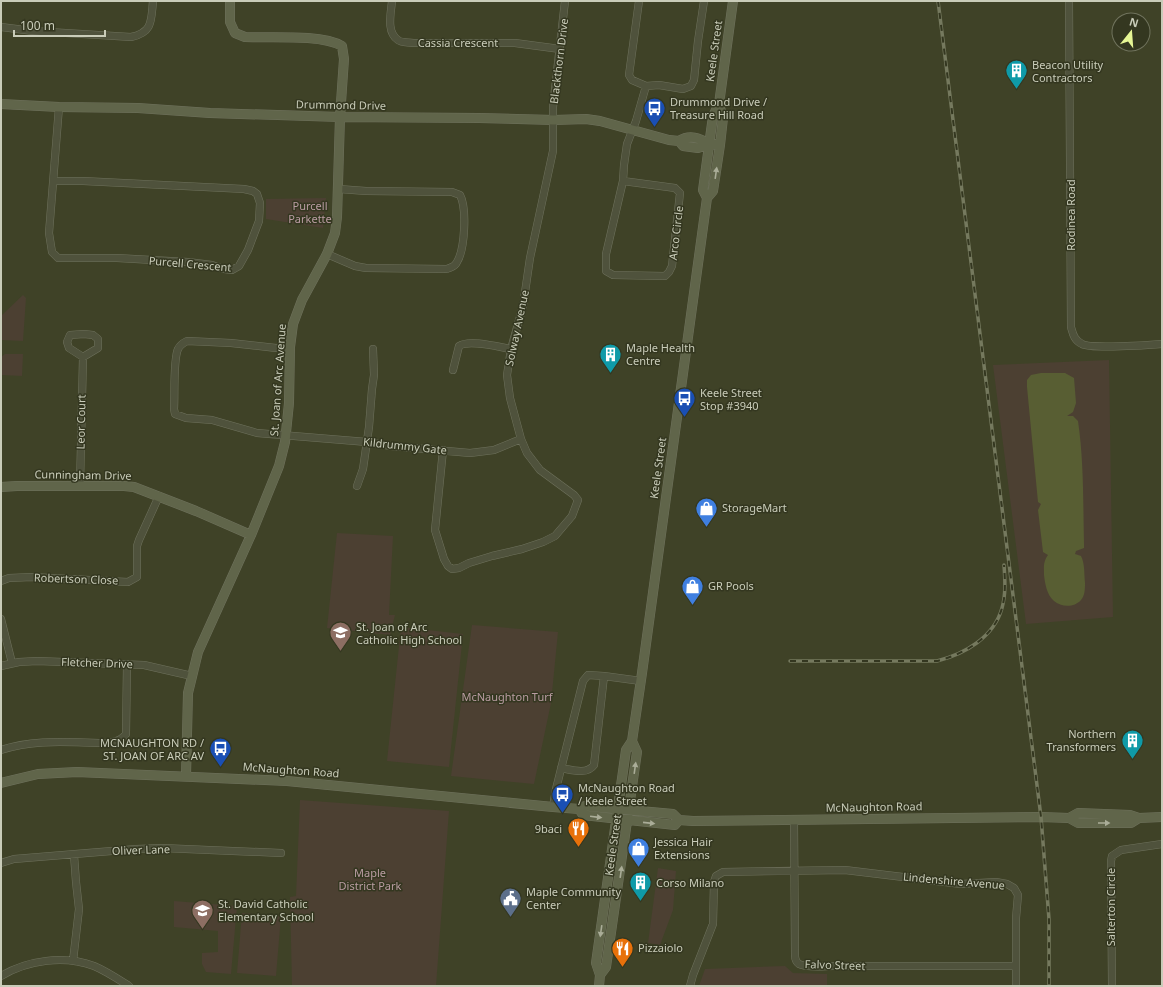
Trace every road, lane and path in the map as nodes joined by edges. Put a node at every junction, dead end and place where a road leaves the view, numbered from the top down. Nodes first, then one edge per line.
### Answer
1 (154, 1) edge
2 (230, 1) edge
3 (392, 1) edge
4 (565, 1) edge
5 (639, 1) edge
6 (704, 1) edge
7 (733, 1) edge
8 (1069, 1) edge
9 (1, 27) edge
10 (560, 49) junction
11 (646, 86) junction
12 (1, 104) edge
13 (719, 104) junction
14 (59, 107) junction
15 (340, 117) junction
16 (554, 120) junction
17 (633, 130) junction
18 (710, 144) junction
19 (720, 145) junction
20 (54, 181) junction
21 (623, 181) junction
22 (339, 189) junction
23 (707, 198) junction
24 (327, 254) junction
25 (1162, 344) edge
26 (290, 347) junction
27 (373, 349) dead end
28 (511, 349) junction
29 (83, 357) dead end
30 (453, 370) dead end
31 (286, 436) junction
32 (521, 439) junction
33 (367, 442) junction
34 (443, 450) junction
35 (80, 486) junction
36 (357, 486) dead end
37 (1, 487) edge
38 (159, 496) junction
39 (251, 535) junction
40 (1, 580) edge
41 (1, 619) edge
42 (12, 663) junction
43 (127, 664) junction
44 (1, 666) edge
45 (192, 676) junction
46 (604, 676) junction
47 (641, 681) junction
48 (632, 740) junction
49 (1, 750) edge
50 (561, 768) junction
51 (186, 776) junction
52 (1, 783) edge
53 (553, 807) junction
54 (579, 810) junction
55 (618, 810) junction
56 (629, 816) junction
57 (1162, 817) edge
58 (617, 819) junction
59 (794, 820) junction
60 (1162, 844) edge
61 (282, 853) dead end
62 (74, 855) junction
63 (1, 863) edge
64 (794, 871) junction
65 (73, 961) junction
66 (1016, 966) junction
67 (600, 975) junction
68 (1, 976) edge
69 (129, 986) edge
70 (599, 986) edge
71 (690, 986) edge
72 (1016, 986) edge
73 (1112, 986) edge

1 - 9 street
2 - 15 street, St. Joan of Arc Avenue
3 - 10 street, Cassia Crescent
4 - 10 street, Blackthorn Drive
5 - 11 street
6 - 11 street
7 - 13 street, Keele Street
8 - 25 street, Rodinea Road
10 - 16 street, Blackthorn Drive
11 - 17 street, Arco Circle
12 - 14 street, Drummond Drive
13 - 18 street, Keele Street
13 - 19 street, Keele Street
14 - 15 street, Drummond Drive
14 - 20 street, Purcell Crescent
15 - 16 street, Drummond Drive
15 - 22 street, St. Joan of Arc Avenue
16 - 17 street, Drummond Drive
16 - 28 street, Solway Avenue
17 - 18 street, Drummond Drive
17 - 21 street, Arco Circle
18 - 19 street, Drummond Drive
18 - 23 street, Keele Street
23 -> 19 street, Keele Street
20 - 20 street, Purcell Crescent
21 - 21 street, Arco Circle
22 - 24 street, St. Joan of Arc Avenue
22 - 24 street
23 - 47 street, Keele Street
24 - 26 street, St. Joan of Arc Avenue
26 - 31 street, St. Joan of Arc Avenue
26 - 31 street, Kildrummy Gate
27 - 33 street
28 - 30 street
28 - 32 street, Solway Avenue
29 - 35 street, Leor Court
31 - 33 street, Kildrummy Gate
31 - 39 street, St. Joan of Arc Avenue
32 - 34 street, Kildrummy Gate
32 - 34 street, Solway Avenue
33 - 34 street, Kildrummy Gate
33 - 36 street
35 - 37 street, Cunningham Drive
35 - 38 street, Cunningham Drive
38 - 39 street, Cunningham Drive
38 - 40 street, Robertson Close
39 - 45 street, St. Joan of Arc Avenue
41 - 42 street
42 - 43 street, Fletcher Drive
42 - 44 street, Fletcher Drive
43 - 45 street, Fletcher Drive
43 - 49 street
45 - 51 street, St. Joan of Arc Avenue
46 - 47 street
46 - 50 street
46 - 50 street
47 - 48 street, Keele Street
48 - 55 street, Keele Street
56 -> 48 street, Keele Street
50 - 53 street
51 - 52 street, McNaughton Road
51 - 53 street, McNaughton Road
53 - 54 street, McNaughton Road
54 - 55 street, McNaughton Road
54 -> 58 street, McNaughton Road
55 - 56 street, McNaughton Road
55 - 58 street, Keele Street
56 - 58 street, McNaughton Road
56 - 59 street, McNaughton Road
67 -> 56 street, Keele Street
57 - 59 street, McNaughton Road
58 -> 67 street, Keele Street
59 - 64 street, Falvo Street
60 - 73 street, Salterton Circle
61 - 62 street, Oliver Lane
62 - 63 street, Oliver Lane
62 - 65 street
64 - 66 street, Lindenshire Avenue
64 - 66 street, Falvo Street
64 - 71 street, Lindenshire Avenue
65 - 68 street
65 - 69 street
66 - 72 street, Lindenshire Avenue
67 - 70 street, Keele Street

